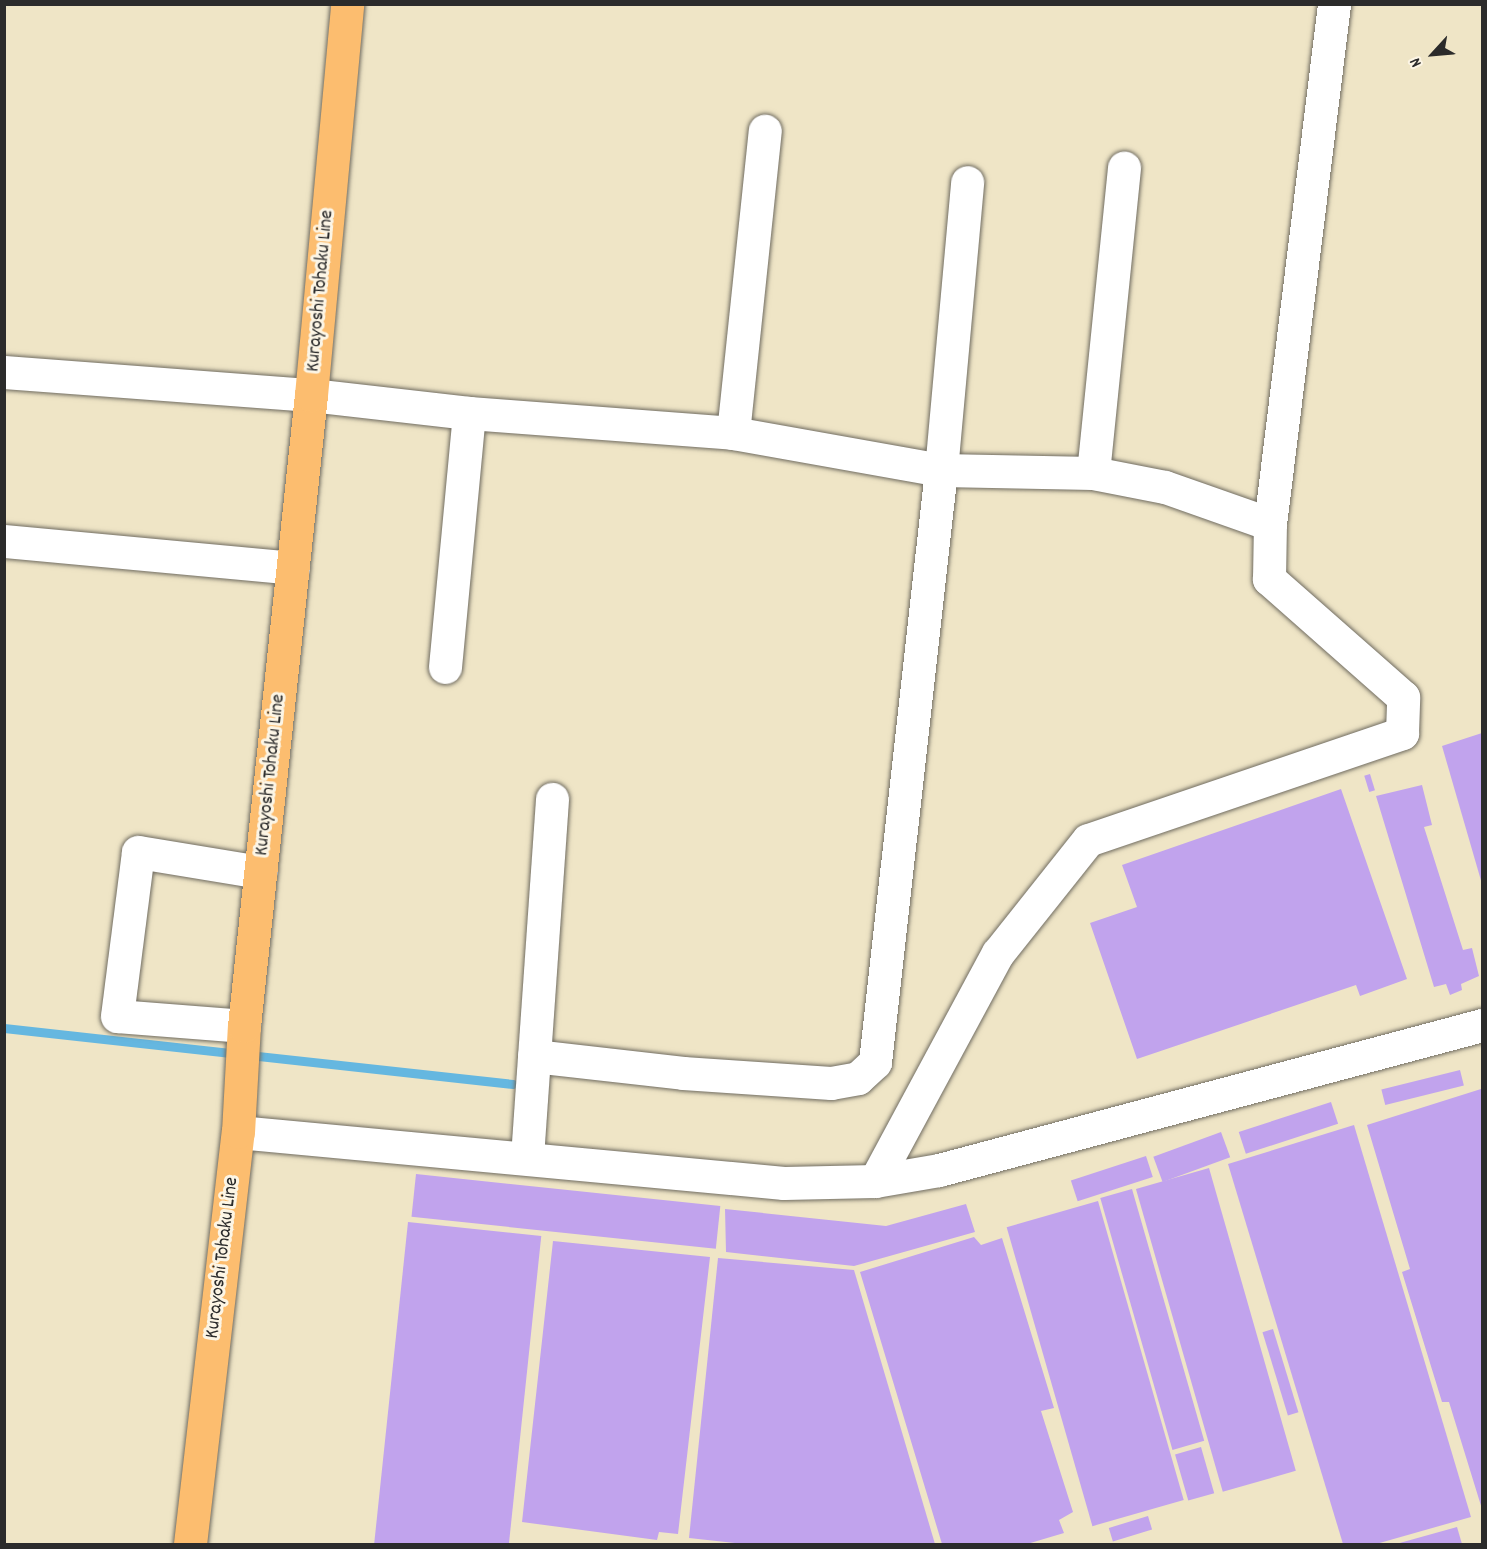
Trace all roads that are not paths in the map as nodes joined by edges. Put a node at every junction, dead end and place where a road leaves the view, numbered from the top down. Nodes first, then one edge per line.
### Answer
1 (347, 4) edge
2 (1334, 4) edge
3 (765, 131) dead end
4 (1124, 168) dead end
5 (968, 182) dead end
6 (4, 372) edge
7 (311, 395) junction
8 (469, 413) junction
9 (733, 433) junction
10 (941, 470) junction
11 (1094, 473) junction
12 (1270, 524) junction
13 (4, 541) edge
14 (293, 568) junction
15 (445, 667) dead end
16 (552, 799) dead end
17 (260, 872) junction
18 (1482, 1025) edge
19 (244, 1026) junction
20 (534, 1056) junction
21 (238, 1132) junction
22 (527, 1157) junction
23 (875, 1180) junction
24 (190, 1545) edge

1 - 7 main road, Kurayoshi Tohaku Line
2 - 12 street
3 - 9 street
4 - 11 street
5 - 10 street
6 - 7 street
7 - 8 street
7 - 14 main road, Kurayoshi Tohaku Line
8 - 9 street
8 - 15 street
9 - 10 street
10 - 11 street
10 - 20 street
11 - 12 street
12 - 23 street
13 - 14 street
14 - 17 main road, Kurayoshi Tohaku Line
16 - 20 street
17 - 19 main road, Kurayoshi Tohaku Line
17 - 19 street
18 - 23 street
19 - 21 main road, Kurayoshi Tohaku Line
20 - 22 street
21 - 22 street
21 - 24 main road, Kurayoshi Tohaku Line
22 - 23 street

